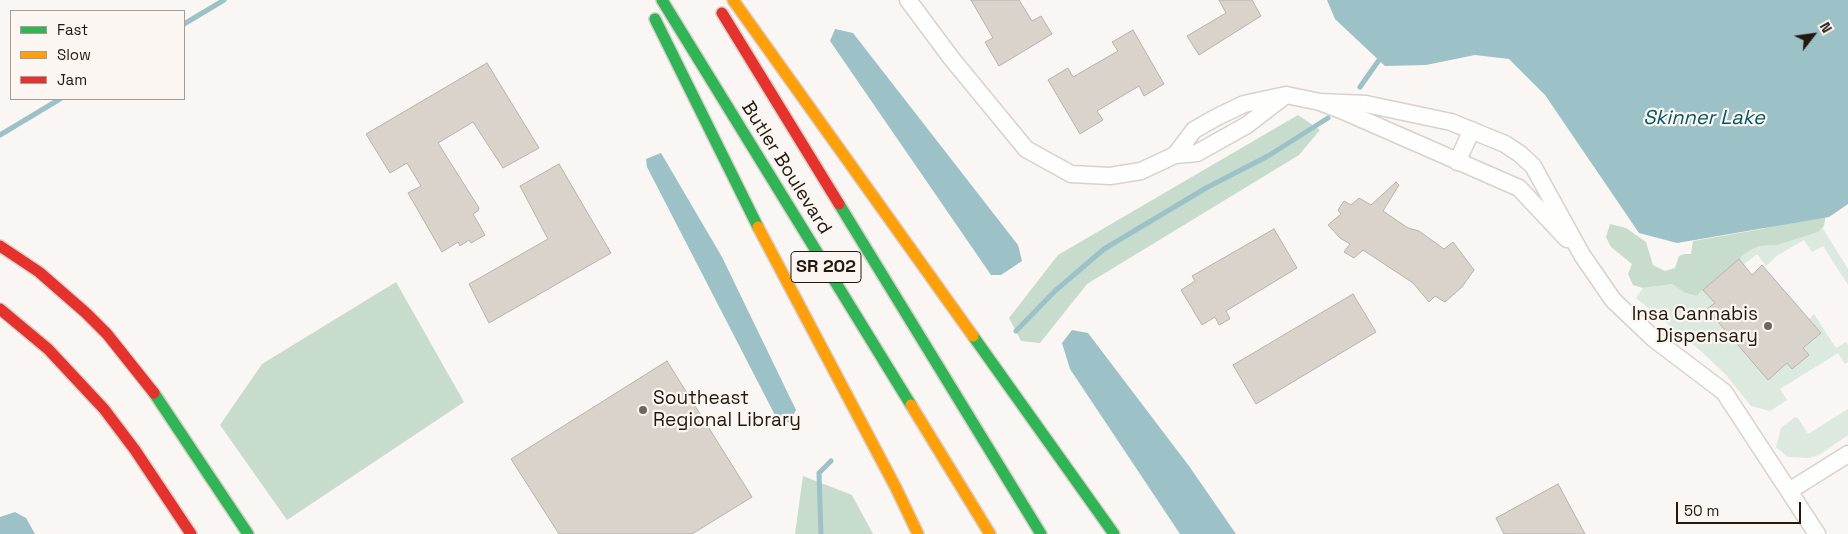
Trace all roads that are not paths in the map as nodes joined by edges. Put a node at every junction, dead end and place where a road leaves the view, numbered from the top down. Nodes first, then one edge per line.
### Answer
1 (662, 0) edge
2 (714, 0) edge
3 (733, 0) edge
4 (908, 0) edge
5 (650, 9) dead end
6 (1320, 102) junction
7 (1472, 130) junction
8 (1457, 162) junction
9 (0, 246) edge
10 (1582, 255) junction
11 (0, 309) edge
12 (1848, 454) edge
13 (1789, 491) junction
14 (192, 534) edge
15 (248, 534) edge
16 (918, 534) edge
17 (990, 534) edge
18 (1042, 534) edge
19 (1114, 534) edge
20 (1817, 534) edge

1 - 17 main road, Butler Boulevard / SR 202
2 - 18 main road, Butler Boulevard / SR 202
3 - 19 main road
4 - 6 street
5 - 16 main road
6 - 7 street
6 - 8 street
7 - 8 street
7 - 10 street
8 - 10 street
9 - 15 main road
10 - 13 street
11 - 14 main road
12 - 13 street
13 - 20 street

